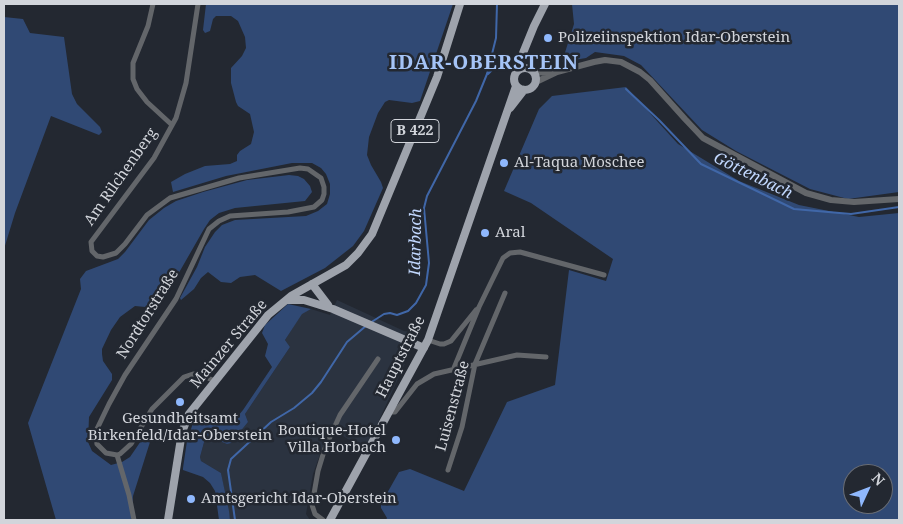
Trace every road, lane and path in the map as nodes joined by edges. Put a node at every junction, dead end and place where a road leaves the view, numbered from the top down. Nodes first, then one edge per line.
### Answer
1 (153, 4) edge
2 (198, 4) edge
3 (460, 4) edge
4 (545, 4) edge
5 (528, 42) junction
6 (519, 69) junction
7 (531, 70) junction
8 (557, 72) junction
9 (536, 82) junction
10 (516, 86) junction
11 (524, 90) junction
12 (508, 112) junction
13 (172, 125) junction
14 (899, 199) edge
15 (91, 249) joint
16 (604, 275) dead end
17 (312, 284) junction
18 (505, 293) dead end
19 (286, 300) junction
20 (314, 302) junction
21 (479, 307) junction
22 (334, 309) junction
23 (426, 344) junction
24 (546, 357) dead end
25 (378, 359) dead end
26 (475, 364) junction
27 (454, 368) junction
28 (216, 380) junction
29 (389, 412) junction
30 (116, 455) junction
31 (448, 470) dead end
32 (134, 520) edge
33 (168, 520) edge
34 (323, 520) edge
35 (330, 520) edge

1 - 13 street
2 - 13 street, Am Rilchenberg
3 - 17 main road, Mainzer Straße / B 422
4 - 5 main road
5 - 6 main road
5 - 7 main road
6 - 7 main road
6 - 10 main road
7 - 8 street
7 - 9 main road
8 - 9 street
8 - 14 street
9 - 11 main road
10 - 11 main road
10 - 12 main road, Hauptstraße
11 - 12 main road, Hauptstraße
12 - 23 main road, Hauptstraße
13 - 15 street, Am Rilchenberg
15 - 30 street, Nordtorstraße
16 - 21 street
17 - 19 main road, Mainzer Straße / B 422
17 - 20 main road
17 - 22 main road
18 - 26 street, Luisenstraße
19 - 20 main road
19 - 28 main road, Mainzer Straße / B 422
20 - 22 main road
21 - 23 street
21 - 27 street
22 - 23 main road
23 - 29 main road, Hauptstraße
24 - 26 street
25 - 34 street
26 - 27 street
26 - 31 street, Luisenstraße
27 - 29 street
28 - 30 street
28 - 33 main road, Mainzer Straße / B 422
29 - 35 main road, Hauptstraße
30 - 32 street

